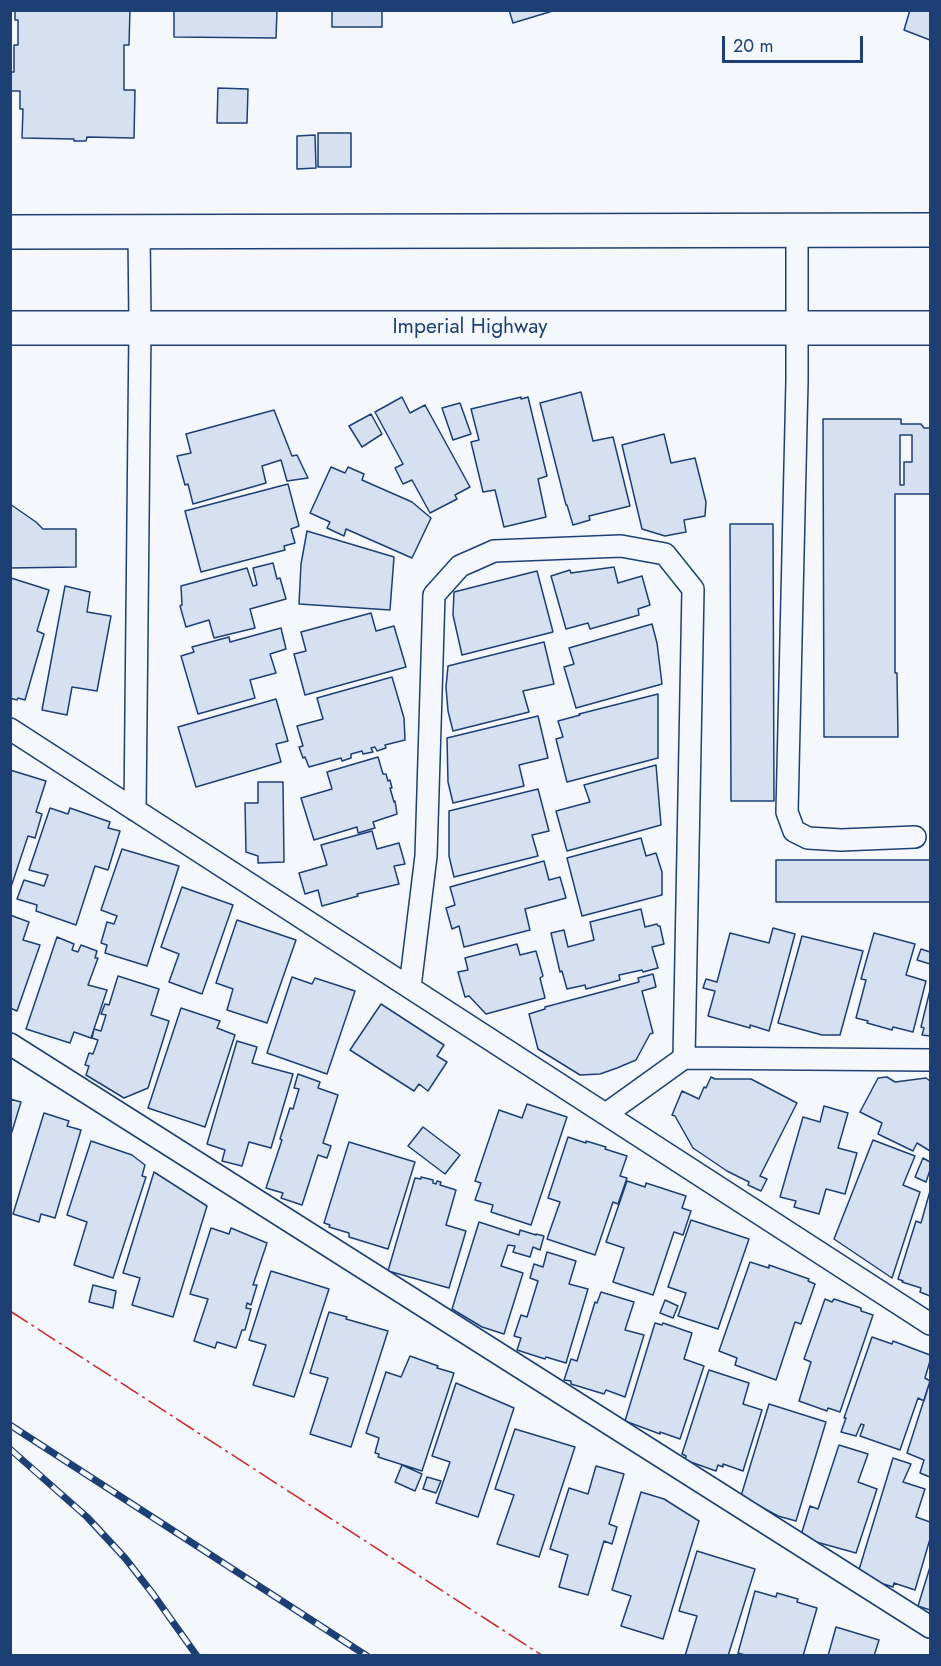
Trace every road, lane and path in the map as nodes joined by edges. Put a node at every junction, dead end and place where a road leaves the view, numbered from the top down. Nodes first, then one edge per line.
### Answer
1 (796, 230) junction
2 (930, 230) edge
3 (139, 231) junction
4 (10, 232) edge
5 (140, 327) junction
6 (10, 328) edge
7 (797, 328) junction
8 (930, 328) edge
9 (10, 729) edge
10 (135, 810) junction
11 (915, 837) dead end
12 (410, 987) junction
13 (10, 1044) edge
14 (684, 1058) junction
15 (930, 1060) edge
16 (606, 1114) junction
17 (930, 1324) edge
18 (930, 1627) edge

1 - 2 main road
1 - 3 main road
1 - 7 lane
3 - 4 main road
3 - 5 lane
5 - 6 main road, Imperial Highway
5 - 7 main road, Imperial Highway
5 - 10 lane
7 - 8 main road, Imperial Highway
7 - 11 lane
9 - 10 lane
10 - 12 lane
12 - 14 lane
12 - 16 lane
13 - 18 lane
14 - 15 lane
14 - 16 lane
16 - 17 lane

